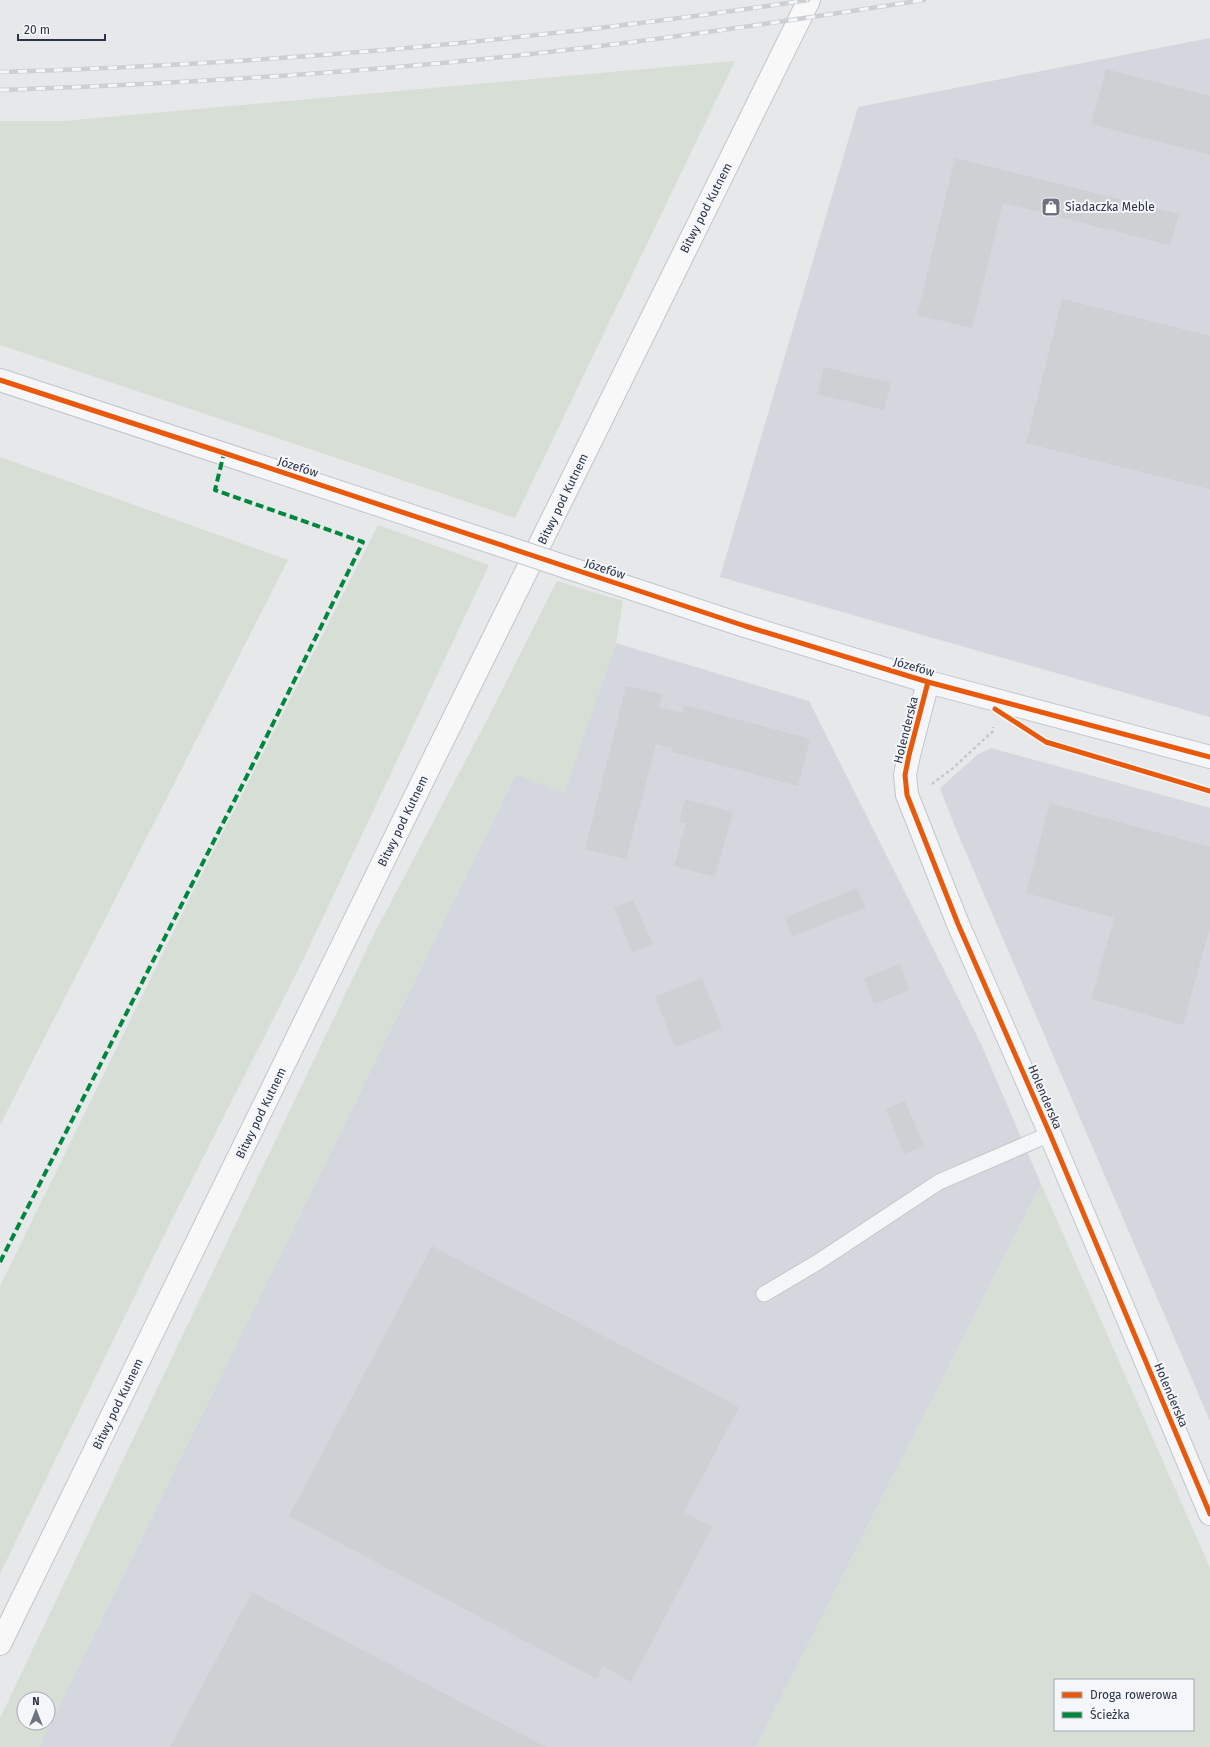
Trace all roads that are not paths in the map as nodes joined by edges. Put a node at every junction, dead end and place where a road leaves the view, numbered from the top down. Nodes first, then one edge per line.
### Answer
1 (809, 0) edge
2 (0, 380) edge
3 (928, 682) junction
4 (1210, 757) edge
5 (1050, 1134) junction
6 (764, 1294) dead end
7 (1210, 1514) edge
8 (0, 1644) edge

1 - 8 main road, Bitwy pod Kutnem
2 - 3 street, Józefów, bridge
3 - 4 street, Józefów
3 - 5 street, Holenderska
5 - 6 lane
5 - 7 street, Holenderska

